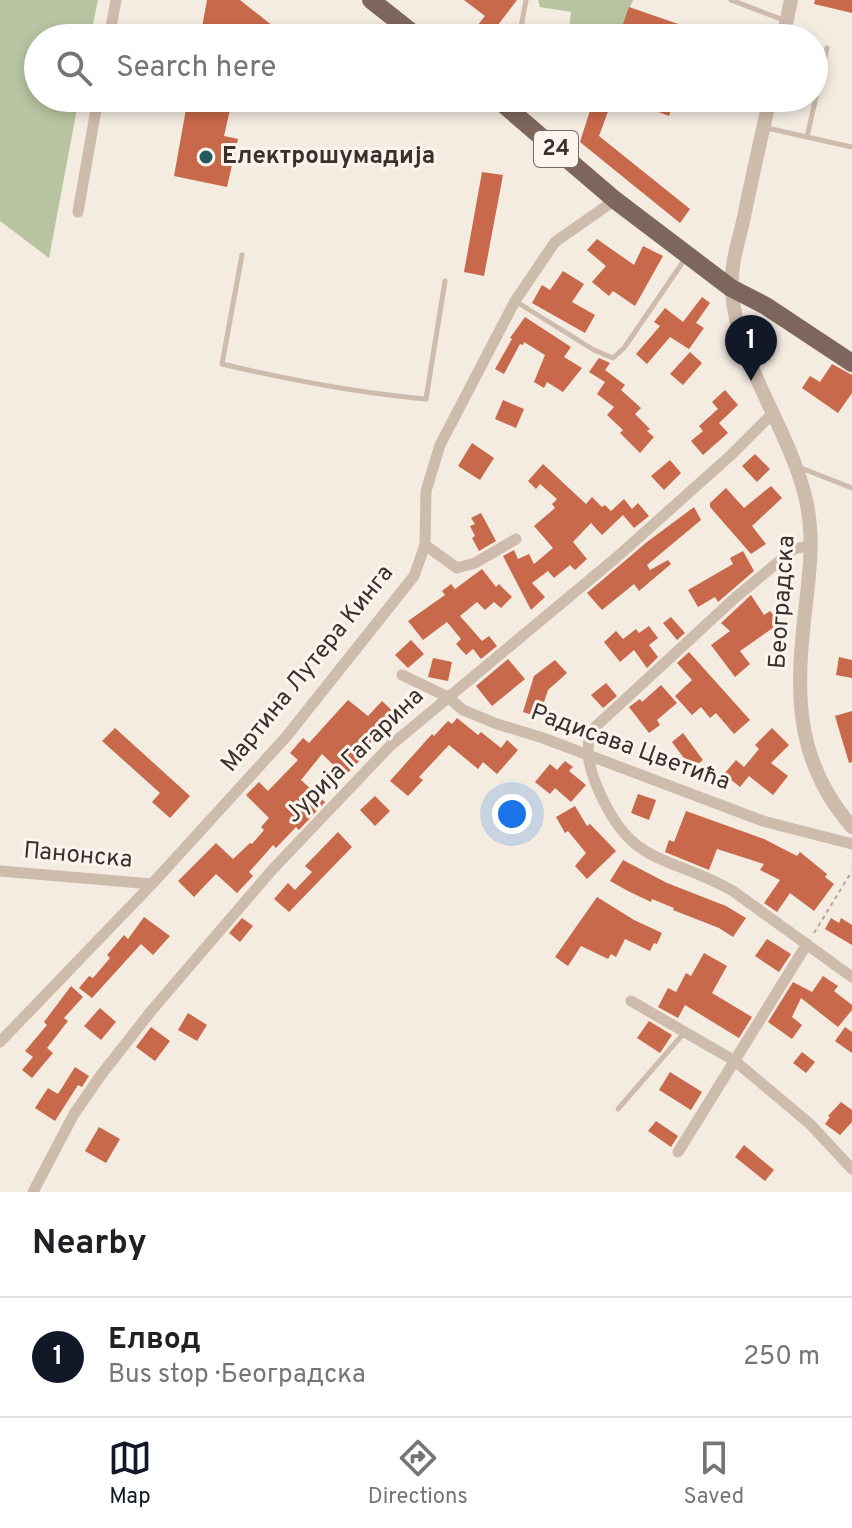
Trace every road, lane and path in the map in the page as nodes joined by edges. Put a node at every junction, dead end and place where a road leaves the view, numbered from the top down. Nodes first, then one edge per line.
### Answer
1 (116, 0) edge
2 (371, 0) edge
3 (526, 0) edge
4 (731, 0) edge
5 (791, 0) edge
6 (786, 22) joint
7 (112, 24) edge
8 (401, 24) edge
9 (522, 24) edge
10 (96, 112) edge
11 (512, 112) edge
12 (767, 112) edge
13 (813, 112) edge
14 (763, 127) junction
15 (807, 137) junction
16 (852, 147) edge
17 (615, 200) junction
18 (78, 212) dead end
19 (242, 255) dead end
20 (688, 255) junction
21 (445, 281) dead end
22 (731, 288) junction
23 (515, 301) junction
24 (852, 363) edge
25 (774, 412) junction
26 (795, 465) junction
27 (852, 488) edge
28 (516, 539) dead end
29 (425, 545) junction
30 (812, 545) junction
31 (402, 675) dead end
32 (448, 697) junction
33 (590, 756) junction
34 (852, 827) edge
35 (852, 844) edge
36 (0, 871) edge
37 (852, 871) edge
38 (152, 884) junction
39 (807, 944) junction
40 (852, 977) edge
41 (631, 1001) dead end
42 (685, 1032) junction
43 (0, 1042) edge
44 (735, 1061) junction
45 (618, 1109) dead end
46 (678, 1152) dead end
47 (852, 1169) edge
48 (33, 1192) edge

1 - 7 street
2 - 8 main road
3 - 9 lane
4 - 6 lane
5 - 6 street
10 - 18 street
11 - 17 main road, 24
12 - 14 street, Београдска
13 - 15 lane
14 - 15 lane
14 - 22 street, Београдска
15 - 16 lane
17 - 20 main road, 24
17 - 23 street, Мартина Лутера Кинга
19 - 21 lane
20 - 22 main road, 24
20 - 23 lane
22 - 24 main road, 24
22 - 25 street, Београдска
23 - 29 street, Мартина Лутера Кинга
25 - 26 street, Београдска
25 - 32 street, Јурија Гагарина
26 - 27 lane
26 - 30 street, Београдска
28 - 29 street
29 - 38 street, Мартина Лутера Кинга
30 - 33 street
30 - 34 street, Београдска
31 - 32 street, Радисава Цветића
32 - 33 street, Радисава Цветића
32 - 48 street, Јурија Гагарина
33 - 35 street, Радисава Цветића
33 - 39 street
36 - 38 street, Панонска
37 - 39 path
38 - 43 street, Мартина Лутера Кинга
39 - 40 street
39 - 44 street
41 - 42 street
42 - 44 street
42 - 45 lane
44 - 46 street
44 - 47 street

